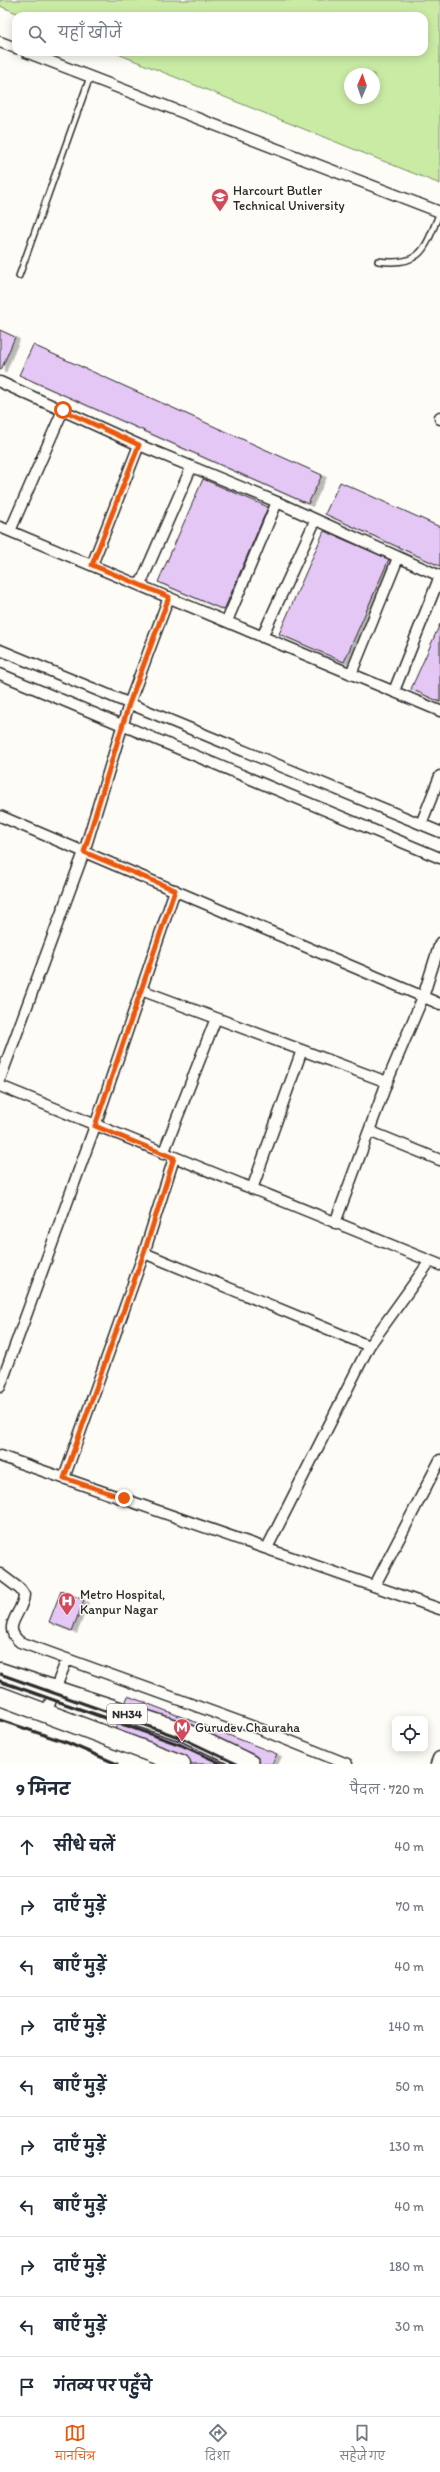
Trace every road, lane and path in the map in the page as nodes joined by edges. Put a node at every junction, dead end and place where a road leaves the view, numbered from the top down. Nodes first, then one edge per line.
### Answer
1 (0, 42) edge
2 (12, 46) edge
3 (36, 56) edge
4 (90, 77) junction
5 (440, 212) edge
6 (378, 261) dead end
7 (19, 276) dead end
8 (0, 382) edge
9 (63, 410) junction
10 (139, 445) junction
11 (191, 468) junction
12 (277, 502) junction
13 (315, 521) junction
14 (5, 529) edge
15 (398, 558) junction
16 (92, 565) junction
17 (440, 576) edge
18 (140, 585) junction
19 (169, 597) junction
20 (227, 621) junction
21 (262, 637) junction
22 (0, 650) edge
23 (0, 674) edge
24 (351, 674) junction
25 (394, 691) junction
26 (129, 704) junction
27 (440, 711) edge
28 (124, 725) junction
29 (440, 776) edge
30 (0, 816) edge
31 (421, 824) junction
32 (440, 832) edge
33 (84, 852) junction
34 (440, 858) edge
35 (175, 890) junction
36 (440, 943) edge
37 (141, 990) junction
38 (423, 997) junction
39 (440, 1004) edge
40 (216, 1018) junction
41 (302, 1050) junction
42 (0, 1079) edge
43 (387, 1082) junction
44 (0, 1086) edge
45 (95, 1126) junction
46 (369, 1131) junction
47 (163, 1154) junction
48 (174, 1158) junction
49 (440, 1160) edge
50 (252, 1190) junction
51 (335, 1223) junction
52 (144, 1253) junction
53 (430, 1261) junction
54 (440, 1266) edge
55 (369, 1346) junction
56 (0, 1387) edge
57 (0, 1456) edge
58 (440, 1460) edge
59 (64, 1478) junction
60 (267, 1548) junction
61 (0, 1574) edge
62 (376, 1585) junction
63 (440, 1609) edge
64 (67, 1659) junction
65 (0, 1672) edge
66 (55, 1690) junction
67 (0, 1696) edge
68 (46, 1713) junction
69 (440, 1759) edge
70 (181, 1764) edge
71 (250, 1764) edge
72 (347, 1764) edge
73 (438, 1764) edge

1 - 2 street
3 - 4 street
4 - 5 street
4 - 7 lane
5 - 6 lane
8 - 9 street
9 - 10 street
9 - 14 street
10 - 11 street
10 - 16 street
11 - 12 street
11 - 18 street
12 - 13 street
12 - 20 street
13 - 15 street
13 - 21 street
14 - 16 street
15 - 17 street
15 - 24 street
16 - 18 street
17 - 25 street
18 - 19 street
19 - 20 street
19 - 26 street
20 - 21 street
21 - 24 street
22 - 26 street
23 - 28 street
24 - 25 street
25 - 27 street
26 - 28 street
26 - 31 street
28 - 33 street
28 - 34 street
29 - 31 street
30 - 33 street
31 - 32 street
33 - 35 street
33 - 42 street
35 - 37 street
35 - 38 street
36 - 38 street
37 - 40 street
37 - 45 street
38 - 39 street
38 - 43 street
40 - 41 street
40 - 47 street
41 - 43 street
41 - 50 street
43 - 46 street
44 - 45 street
45 - 47 street
45 - 56 street
46 - 49 street
46 - 51 street
47 - 48 street
48 - 50 street
48 - 52 street
50 - 51 street
51 - 53 street
52 - 55 street
52 - 59 street
53 - 54 street
53 - 55 street
55 - 60 street
57 - 59 street
58 - 62 street
59 - 60 street
60 - 62 street
61 - 64 street
62 - 63 street
64 - 66 street
64 - 72 street
65 - 66 highway, NH34
66 - 68 street
66 - 71 highway, NH34
67 - 68 highway, NH34
68 - 70 highway, NH34
69 - 73 main road

